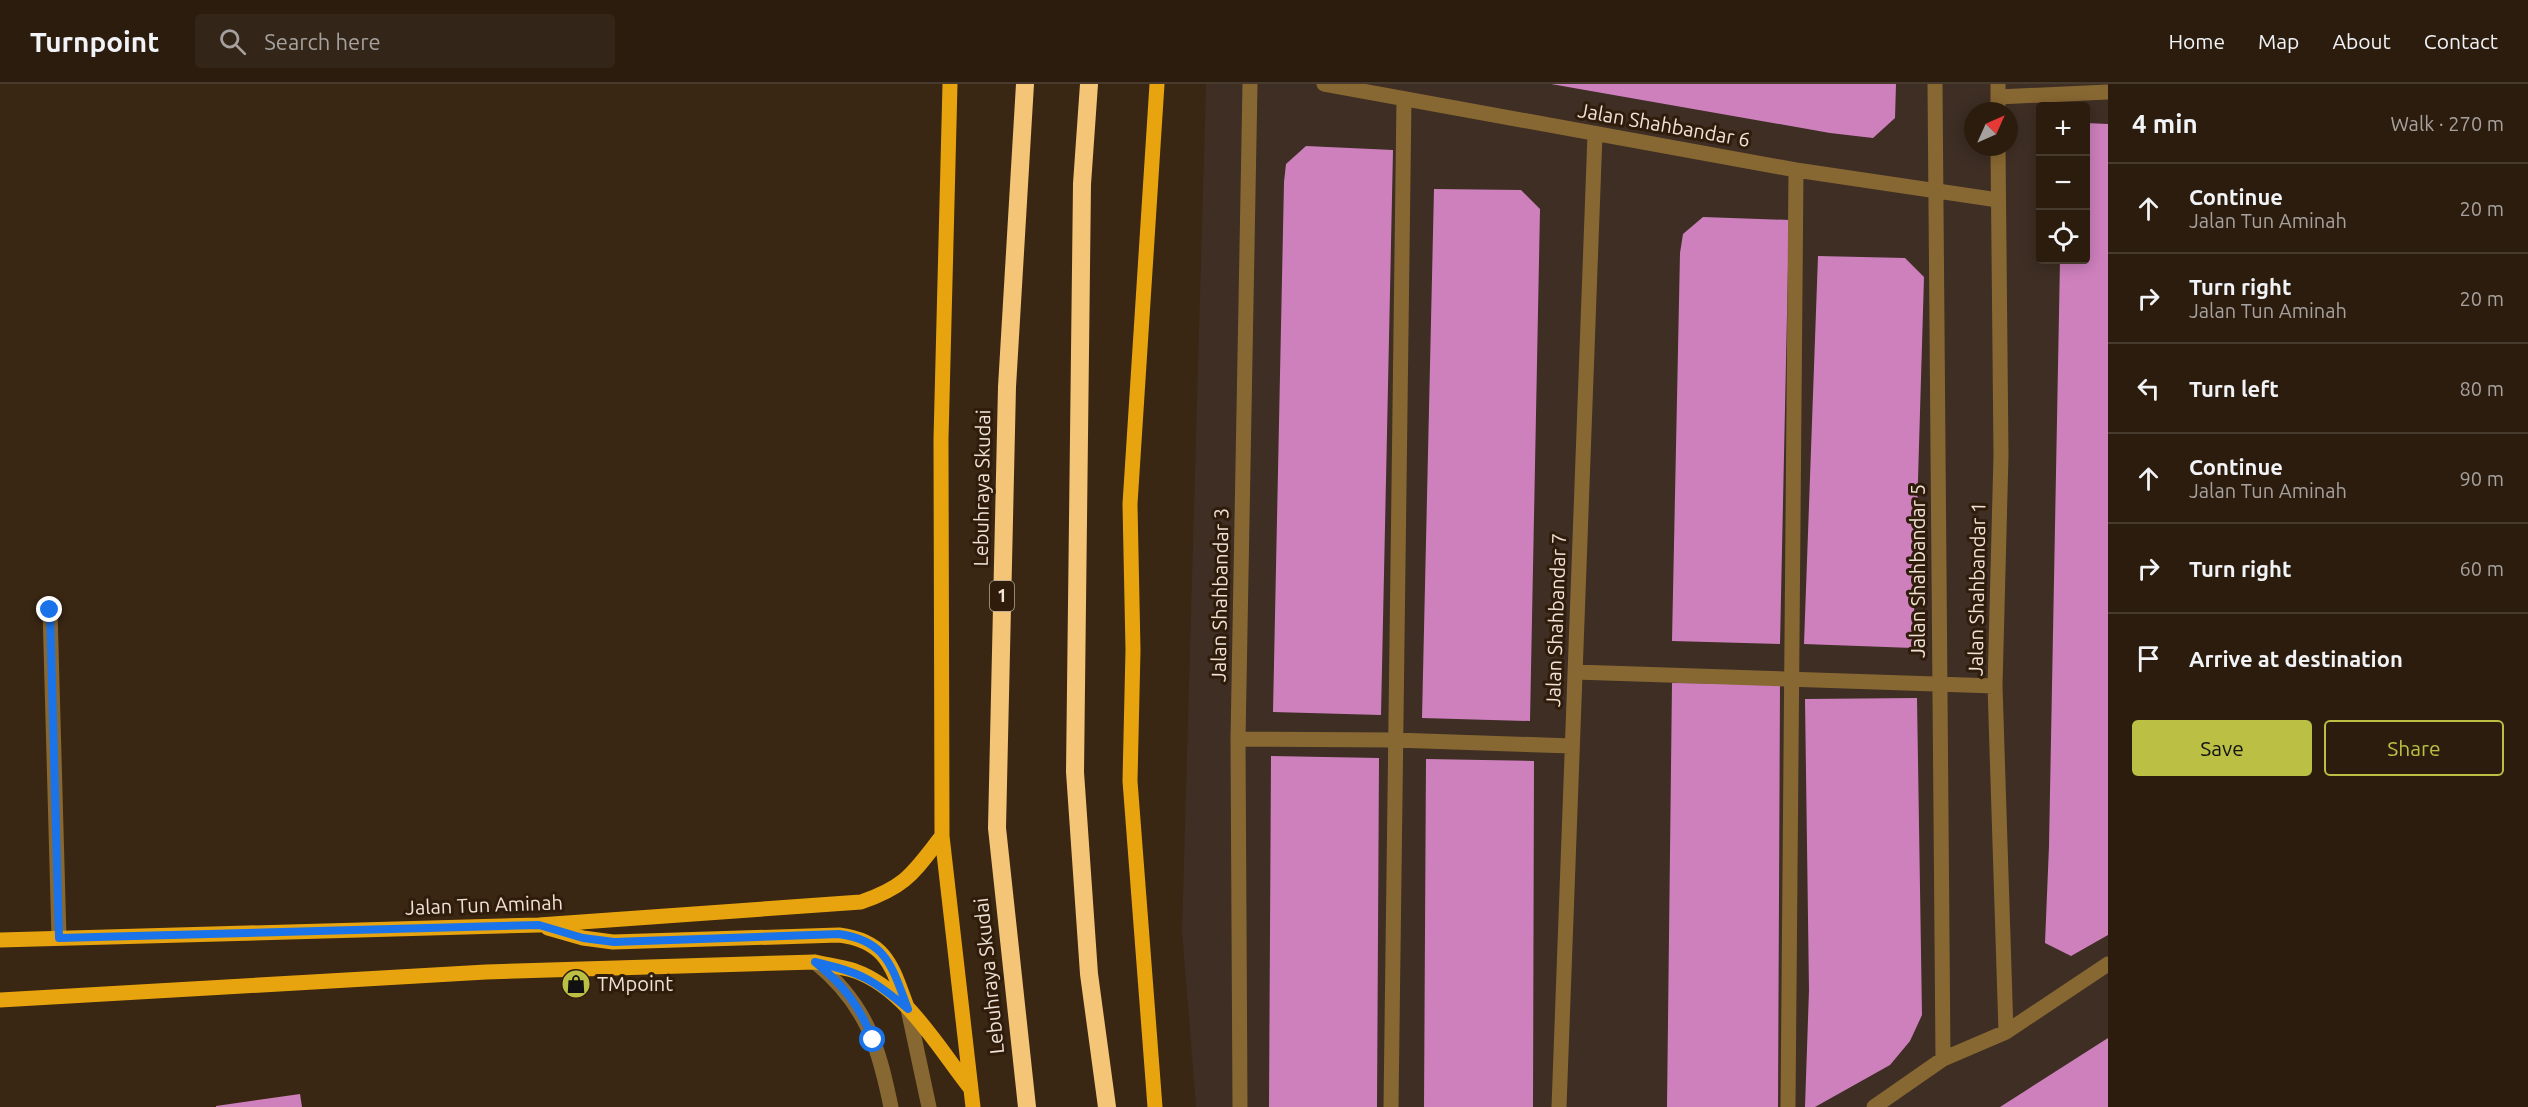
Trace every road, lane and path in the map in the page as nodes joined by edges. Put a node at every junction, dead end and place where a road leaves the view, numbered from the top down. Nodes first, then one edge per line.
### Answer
1 (950, 84) edge
2 (1025, 84) edge
3 (1089, 84) edge
4 (1157, 84) edge
5 (1250, 84) edge
6 (1324, 84) edge
7 (1935, 84) edge
8 (2108, 92) edge
9 (1998, 97) edge
10 (1404, 99) junction
11 (1595, 134) junction
12 (1998, 156) edge
13 (1796, 170) junction
14 (1938, 193) junction
15 (1998, 200) junction
16 (50, 610) dead end
17 (1575, 672) junction
18 (1793, 679) junction
19 (1939, 684) junction
20 (1995, 686) junction
21 (1238, 739) junction
22 (1395, 740) junction
23 (1572, 746) junction
24 (942, 836) junction
25 (539, 925) junction
26 (59, 938) junction
27 (0, 940) edge
28 (815, 962) junction
29 (2108, 964) edge
30 (0, 1000) edge
31 (908, 1009) junction
32 (2006, 1032) junction
33 (1943, 1059) junction
34 (970, 1089) junction
35 (891, 1107) edge
36 (929, 1107) edge
37 (973, 1107) edge
38 (1027, 1107) edge
39 (1107, 1107) edge
40 (1155, 1107) edge
41 (1240, 1107) edge
42 (1391, 1107) edge
43 (1559, 1107) edge
44 (1788, 1107) edge
45 (1874, 1107) edge

1 - 24 main road
2 - 38 highway, Lebuhraya Skudai / 1
3 - 39 highway
4 - 40 main road
5 - 21 street, Jalan Shahbandar 3
6 - 10 street, Jalan Shahbandar 6
7 - 14 street, Jalan Shahbandar 5
8 - 9 street
10 - 11 street, Jalan Shahbandar 6
10 - 22 street
11 - 13 street, Jalan Shahbandar 6
11 - 17 street, Jalan Shahbandar 7
12 - 15 street, Jalan Shahbandar 1
13 - 14 street, Jalan Shahbandar 6
13 - 18 street
14 - 15 street, Jalan Shahbandar 6
14 - 19 street, Jalan Shahbandar 5
15 - 20 street, Jalan Shahbandar 1
16 - 26 street
17 - 18 street
17 - 23 street, Jalan Shahbandar 7
18 - 19 street
18 - 44 street
19 - 20 street
19 - 33 street, Jalan Shahbandar 5
20 - 32 street, Jalan Shahbandar 1
21 - 22 street
21 - 41 street, Jalan Shahbandar 3
22 - 23 street
22 - 42 street
23 - 43 street, Jalan Shahbandar 7
24 - 25 main road, Jalan Tun Aminah
24 - 34 main road
25 - 26 main road, Jalan Tun Aminah
25 - 31 main road
26 - 27 main road, Jalan Tun Aminah
28 - 30 main road
28 - 31 main road
28 - 35 street
29 - 32 street
31 - 34 main road
31 - 36 street
32 - 33 street
33 - 45 street
34 - 37 main road

